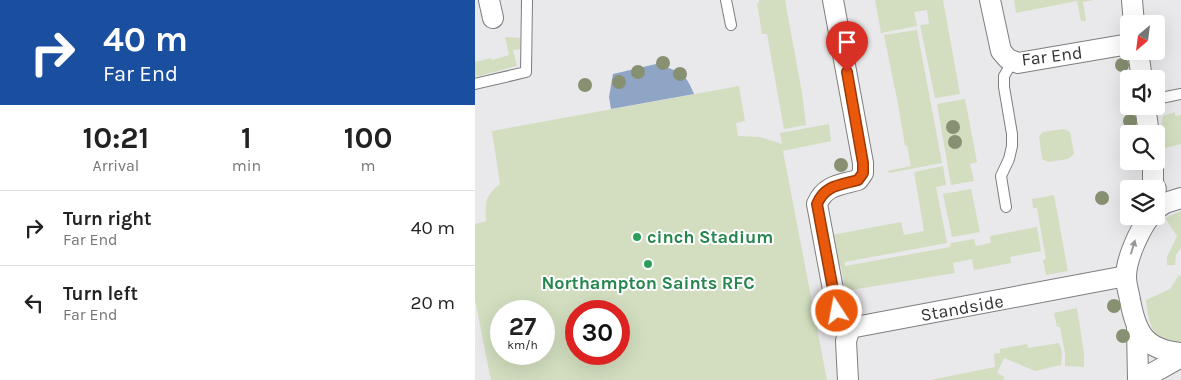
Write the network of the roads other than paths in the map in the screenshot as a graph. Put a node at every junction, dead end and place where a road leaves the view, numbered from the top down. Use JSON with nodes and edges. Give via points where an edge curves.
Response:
{"nodes":[{"id":1,"x":527,"y":0,"type":"edge"},
{"id":2,"x":726,"y":0,"type":"edge"},
{"id":3,"x":833,"y":0,"type":"edge"},
{"id":4,"x":990,"y":0,"type":"edge"},
{"id":5,"x":1132,"y":0,"type":"edge"},
{"id":6,"x":1133,"y":15,"type":"edge"},
{"id":7,"x":731,"y":25,"type":"dead end"},
{"id":8,"x":1120,"y":46,"type":"edge"},
{"id":9,"x":1013,"y":61,"type":"junction"},
{"id":10,"x":475,"y":84,"type":"edge"},
{"id":11,"x":1181,"y":94,"type":"edge"},
{"id":12,"x":1165,"y":97,"type":"edge"},
{"id":13,"x":1005,"y":207,"type":"dead end"},
{"id":14,"x":1144,"y":225,"type":"edge"},
{"id":15,"x":1126,"y":276,"type":"junction"},
{"id":16,"x":850,"y":328,"type":"junction"},
{"id":17,"x":1137,"y":328,"type":"junction"},
{"id":18,"x":1181,"y":355,"type":"edge"},
{"id":19,"x":848,"y":380,"type":"edge"},
{"id":20,"x":1138,"y":380,"type":"edge"},
{"id":21,"x":1145,"y":380,"type":"edge"}],
"edges":[{"from":1,"to":10,"type":"lane","via":[[526,72]]},
{"from":2,"to":7,"type":"lane"},
{"from":3,"to":16,"type":"street","via":[[863,173],[858,180],[821,194],[817,204],[837,311]]},
{"from":4,"to":9,"type":"street","name":"Far End","via":[[1001,51]]},
{"from":5,"to":6,"type":"street"},
{"from":8,"to":9,"type":"street","name":"Far End","via":[[1018,64]]},
{"from":9,"to":13,"type":"lane","via":[[1004,76],[1012,134],[1009,159],[1001,176]]},
{"from":11,"to":12,"type":"lane"},
{"from":15,"to":14,"type":"street","one_way":true,"via":[[1134,242]]},
{"from":15,"to":16,"type":"street","name":"Standside"},
{"from":15,"to":17,"type":"street"},
{"from":16,"to":19,"type":"street","via":[[846,341]]},
{"from":17,"to":18,"type":"street","via":[[1157,348]]},
{"from":17,"to":20,"type":"street"},
{"from":18,"to":21,"type":"street"}]}
